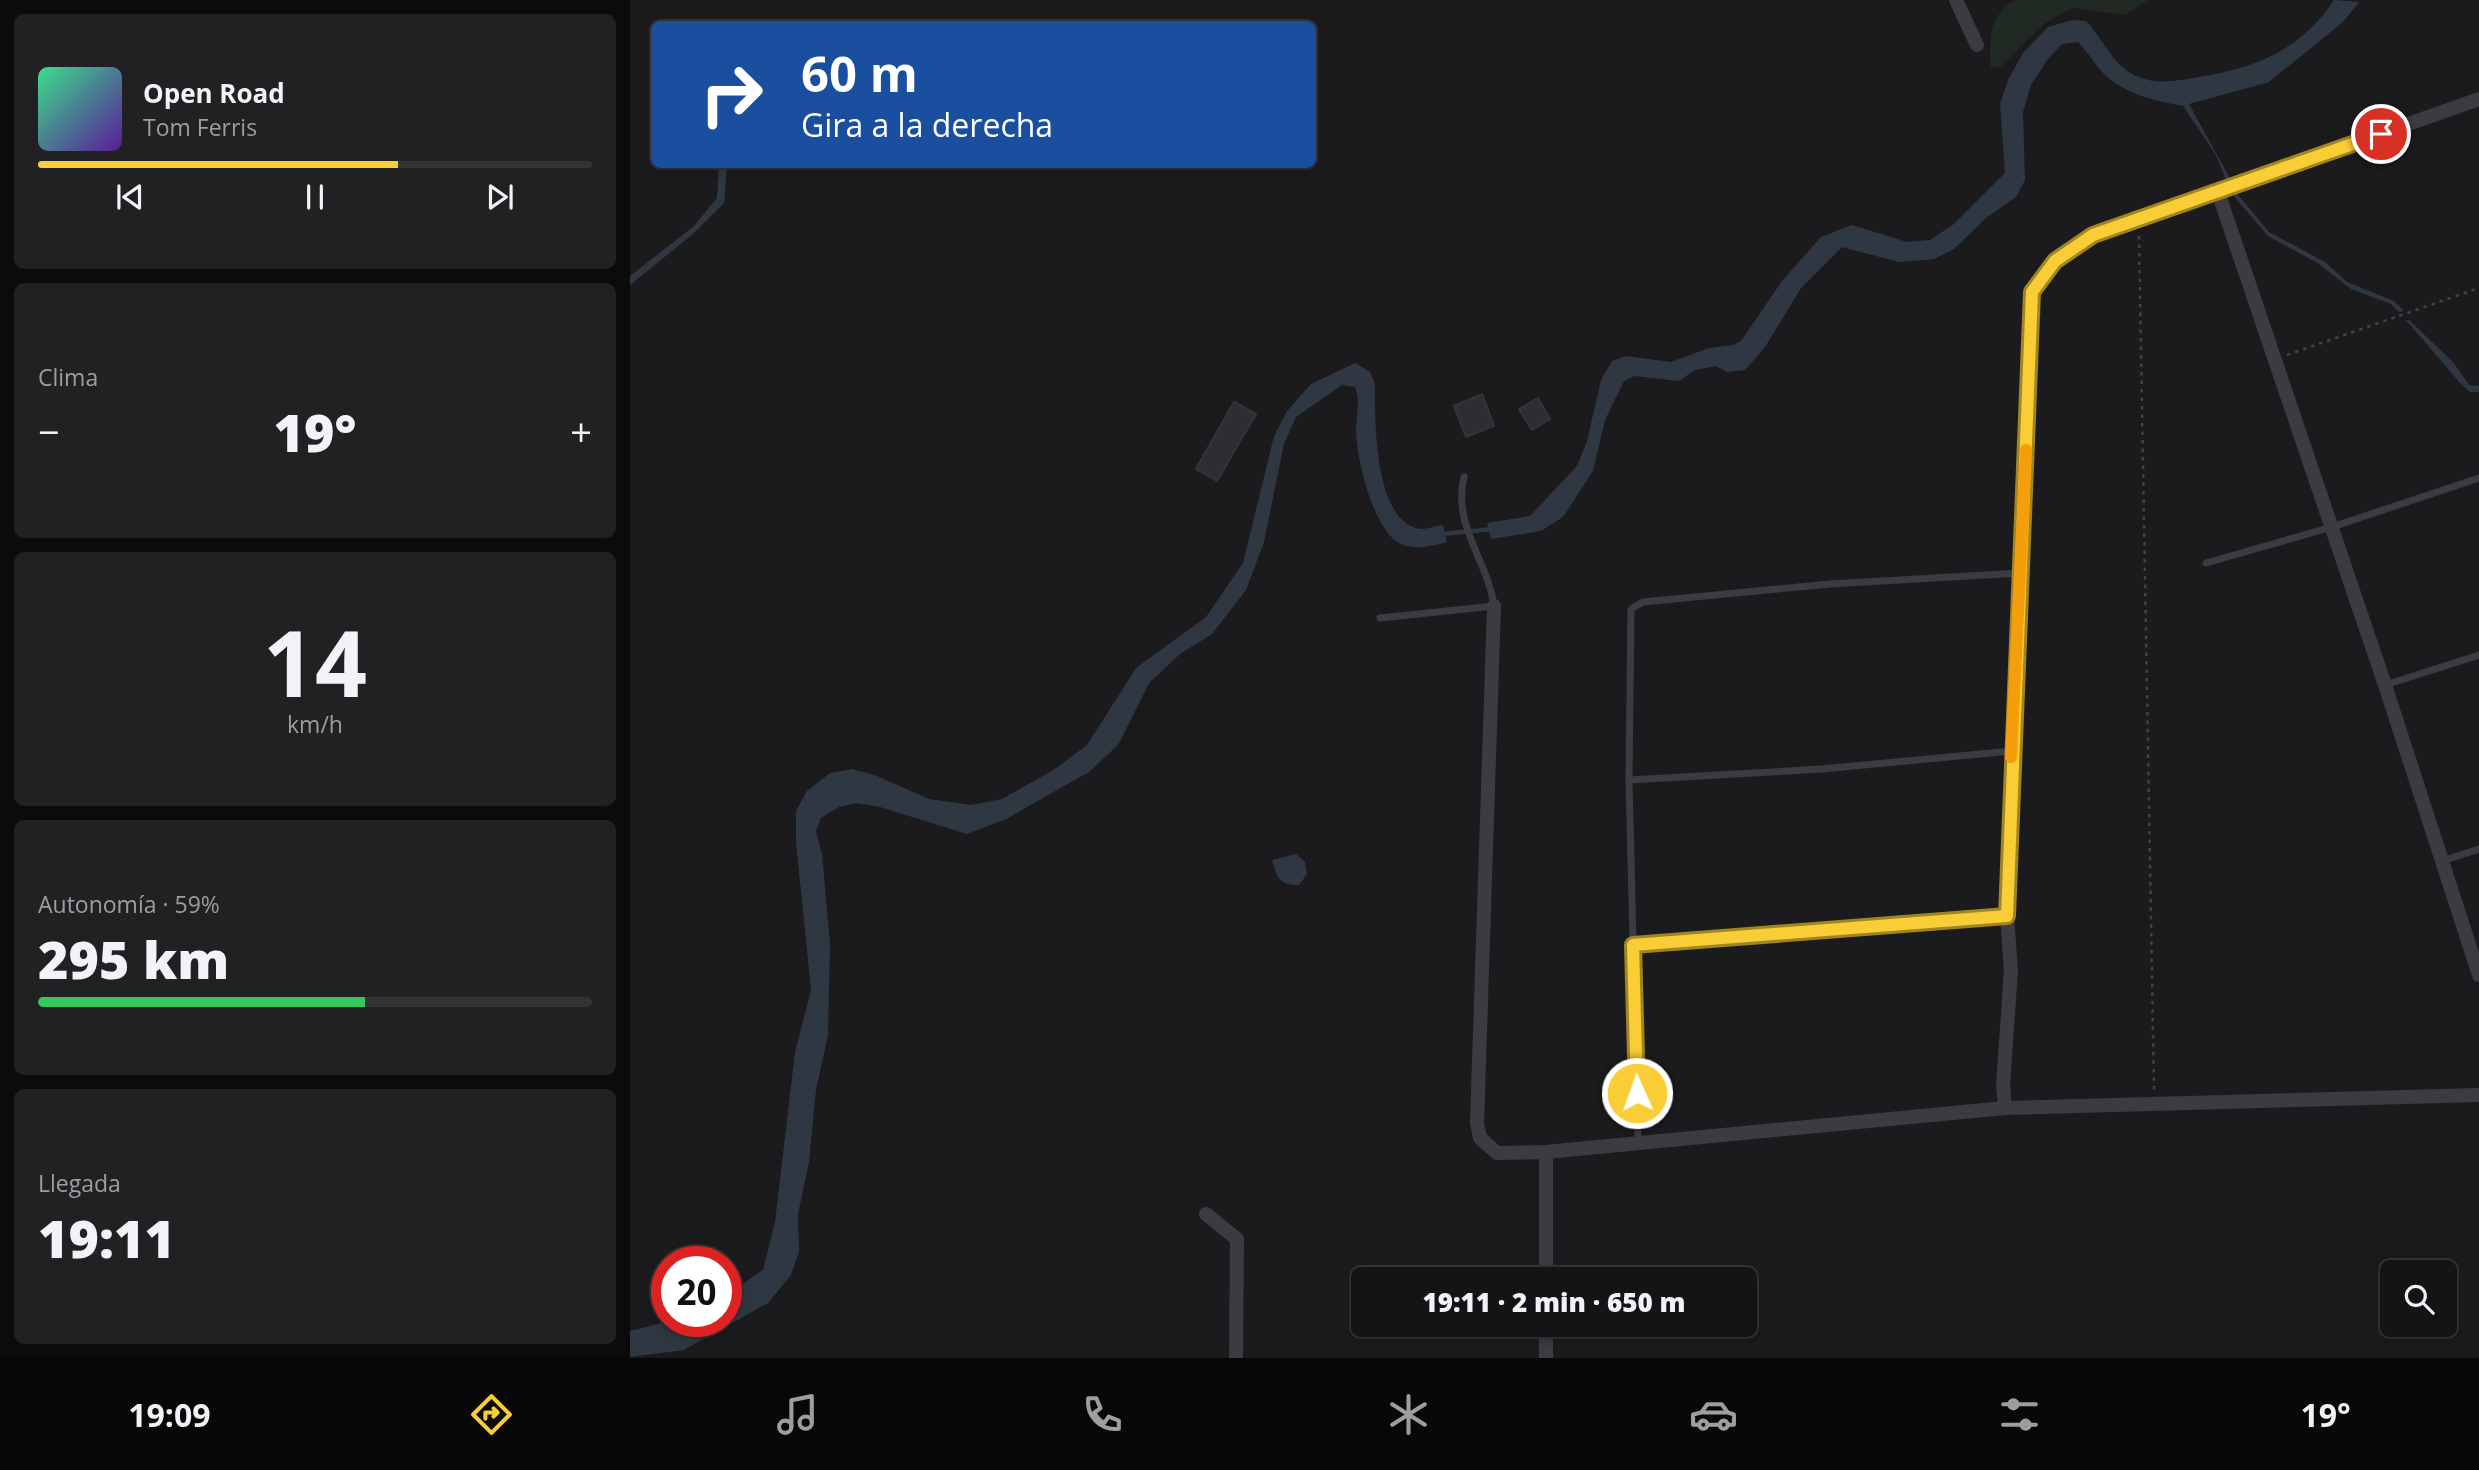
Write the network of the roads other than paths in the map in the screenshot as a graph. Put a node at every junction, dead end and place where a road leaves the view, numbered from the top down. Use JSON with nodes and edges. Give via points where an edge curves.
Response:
{"nodes":[{"id":1,"x":1956,"y":0,"type":"edge"},
{"id":2,"x":1977,"y":45,"type":"dead end"},
{"id":3,"x":2479,"y":99,"type":"edge"},
{"id":4,"x":2227,"y":189,"type":"junction"},
{"id":5,"x":1464,"y":477,"type":"dead end"},
{"id":6,"x":2479,"y":478,"type":"edge"},
{"id":7,"x":2332,"y":527,"type":"junction"},
{"id":8,"x":2206,"y":562,"type":"dead end"},
{"id":9,"x":2021,"y":572,"type":"junction"},
{"id":10,"x":1494,"y":606,"type":"junction"},
{"id":11,"x":1380,"y":618,"type":"dead end"},
{"id":12,"x":2479,"y":655,"type":"edge"},
{"id":13,"x":2385,"y":685,"type":"junction"},
{"id":14,"x":2012,"y":751,"type":"junction"},
{"id":15,"x":1629,"y":780,"type":"junction"},
{"id":16,"x":2479,"y":849,"type":"edge"},
{"id":17,"x":2442,"y":861,"type":"junction"},
{"id":18,"x":2007,"y":916,"type":"junction"},
{"id":19,"x":1633,"y":945,"type":"junction"},
{"id":20,"x":2479,"y":975,"type":"edge"},
{"id":21,"x":2479,"y":1095,"type":"edge"},
{"id":22,"x":2005,"y":1108,"type":"junction"},
{"id":23,"x":1639,"y":1142,"type":"junction"},
{"id":24,"x":1546,"y":1152,"type":"junction"},
{"id":25,"x":1206,"y":1214,"type":"dead end"},
{"id":26,"x":1546,"y":1267,"type":"edge"},
{"id":27,"x":1546,"y":1337,"type":"edge"},
{"id":28,"x":1236,"y":1358,"type":"edge"},
{"id":29,"x":1546,"y":1358,"type":"edge"}],
"edges":[{"from":1,"to":2,"type":"street"},
{"from":3,"to":4,"type":"street"},
{"from":4,"to":7,"type":"street","via":[[2274,359]]},
{"from":4,"to":9,"type":"street","via":[[2093,235],[2055,261],[2032,292]]},
{"from":5,"to":10,"type":"lane","via":[[1460,493],[1464,517]]},
{"from":6,"to":7,"type":"lane"},
{"from":7,"to":8,"type":"lane"},
{"from":7,"to":13,"type":"street"},
{"from":9,"to":14,"type":"street"},
{"from":9,"to":15,"type":"lane","via":[[1638,603],[1629,614]]},
{"from":10,"to":11,"type":"lane"},
{"from":10,"to":24,"type":"street","via":[[1477,1123],[1480,1138],[1497,1153]]},
{"from":12,"to":13,"type":"lane"},
{"from":13,"to":17,"type":"street"},
{"from":14,"to":15,"type":"lane","via":[[1822,769]]},
{"from":14,"to":18,"type":"street"},
{"from":15,"to":19,"type":"lane"},
{"from":16,"to":17,"type":"lane"},
{"from":17,"to":20,"type":"street"},
{"from":18,"to":19,"type":"lane"},
{"from":18,"to":22,"type":"street","via":[[2011,970]]},
{"from":19,"to":23,"type":"lane"},
{"from":21,"to":22,"type":"street"},
{"from":22,"to":23,"type":"street"},
{"from":23,"to":24,"type":"street"},
{"from":24,"to":26,"type":"street"},
{"from":25,"to":28,"type":"street","via":[[1237,1239]]},
{"from":27,"to":29,"type":"street"}]}
